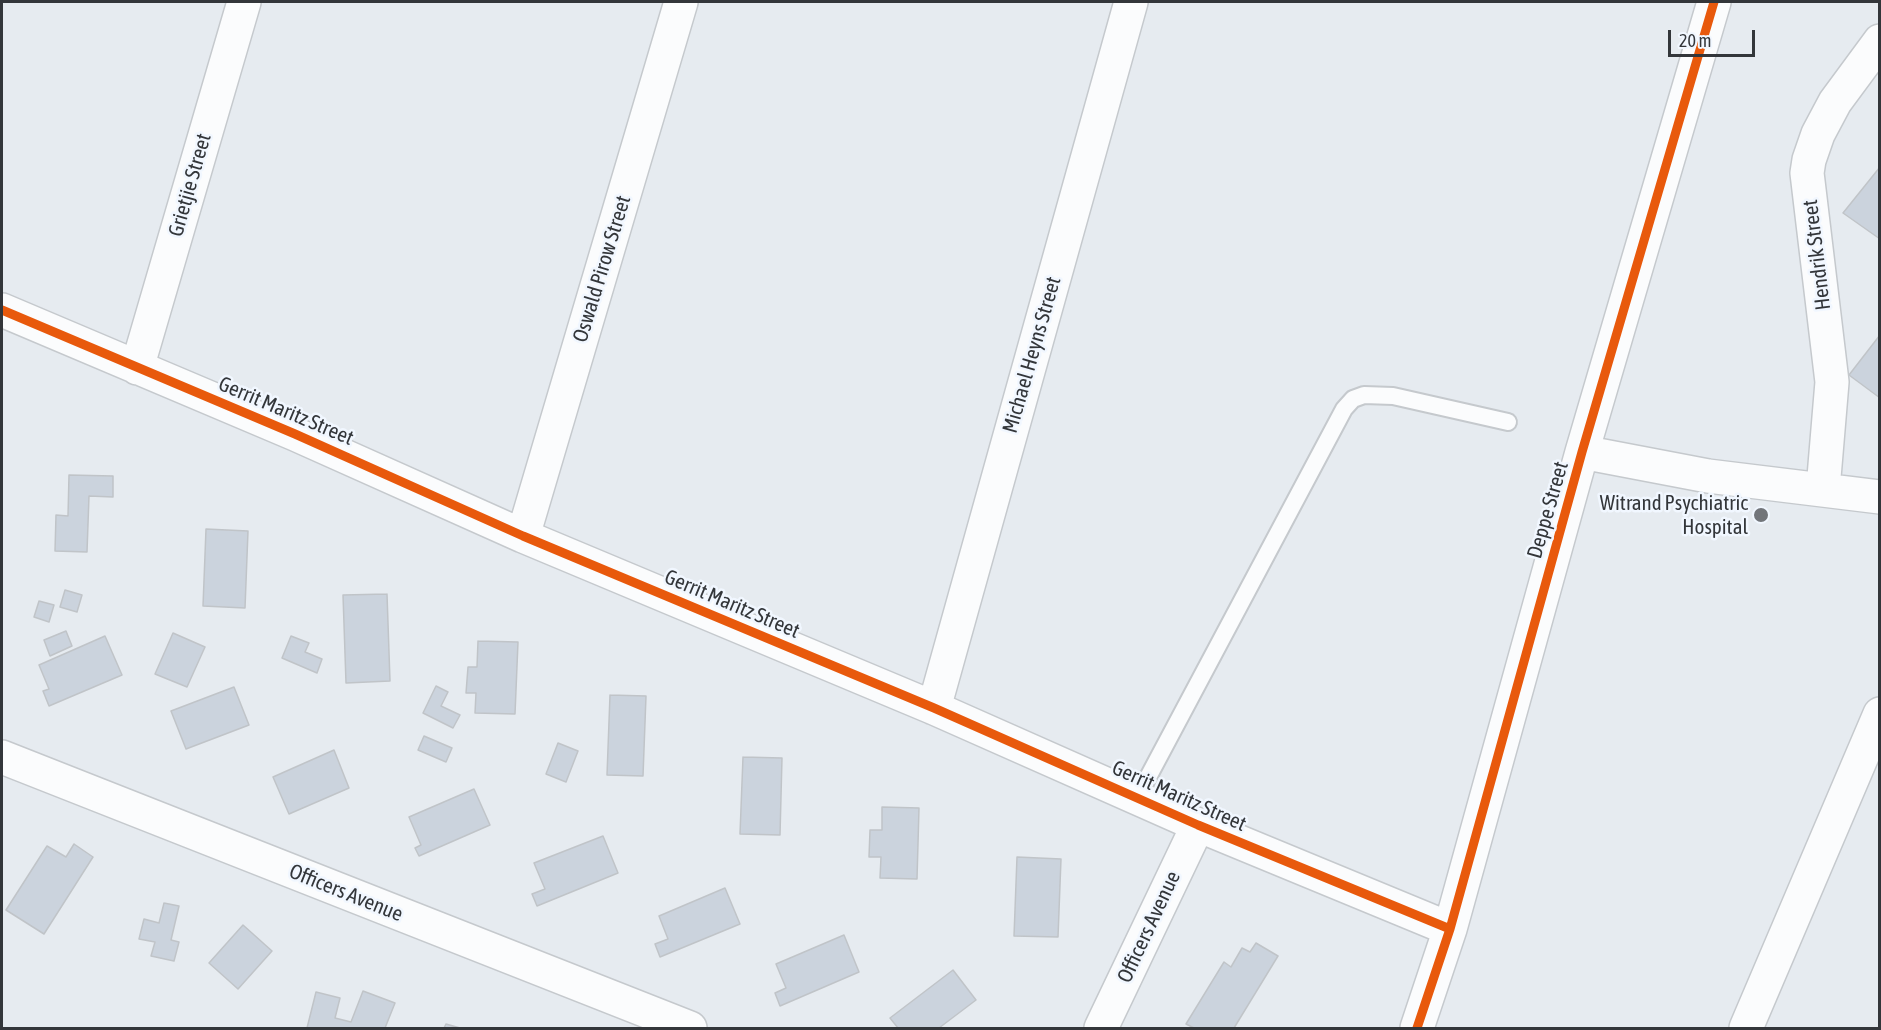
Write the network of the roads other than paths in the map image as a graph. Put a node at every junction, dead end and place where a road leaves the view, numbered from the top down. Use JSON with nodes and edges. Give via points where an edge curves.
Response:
{"nodes":[{"id":1,"x":244,"y":2,"type":"edge"},
{"id":2,"x":681,"y":2,"type":"edge"},
{"id":3,"x":1131,"y":2,"type":"edge"},
{"id":4,"x":1714,"y":2,"type":"edge"},
{"id":5,"x":1880,"y":41,"type":"edge"},
{"id":6,"x":2,"y":310,"type":"edge"},
{"id":7,"x":137,"y":368,"type":"junction"},
{"id":8,"x":1508,"y":422,"type":"dead end"},
{"id":9,"x":1582,"y":452,"type":"junction"},
{"id":10,"x":1823,"y":489,"type":"junction"},
{"id":11,"x":1880,"y":497,"type":"edge"},
{"id":12,"x":523,"y":536,"type":"junction"},
{"id":13,"x":934,"y":708,"type":"junction"},
{"id":14,"x":1880,"y":714,"type":"edge"},
{"id":15,"x":2,"y":757,"type":"edge"},
{"id":16,"x":1137,"y":798,"type":"junction"},
{"id":17,"x":1198,"y":825,"type":"junction"},
{"id":18,"x":1450,"y":928,"type":"junction"},
{"id":19,"x":690,"y":1029,"type":"edge"},
{"id":20,"x":1101,"y":1029,"type":"edge"},
{"id":21,"x":1417,"y":1029,"type":"edge"},
{"id":22,"x":1746,"y":1029,"type":"edge"}],
"edges":[{"from":1,"to":7,"type":"street","name":"Grietjie Street"},
{"from":2,"to":12,"type":"street","name":"Oswald Pirow Street"},
{"from":3,"to":13,"type":"street","name":"Michael Heyns Street"},
{"from":4,"to":9,"type":"street","name":"Deppe Street"},
{"from":5,"to":10,"type":"street","name":"Hendrik Street","via":[[1835,102],[1818,134],[1807,172],[1832,382]]},
{"from":6,"to":7,"type":"street","name":"Gerrit Maritz Street"},
{"from":7,"to":12,"type":"street","name":"Gerrit Maritz Street"},
{"from":8,"to":16,"type":"lane","via":[[1393,396],[1364,395],[1353,399],[1344,409]]},
{"from":9,"to":10,"type":"street","via":[[1708,476]]},
{"from":9,"to":18,"type":"street","name":"Deppe Street"},
{"from":10,"to":11,"type":"street"},
{"from":12,"to":13,"type":"street","name":"Gerrit Maritz Street"},
{"from":13,"to":16,"type":"street","name":"Gerrit Maritz Street"},
{"from":14,"to":22,"type":"street"},
{"from":15,"to":19,"type":"street","name":"Officers Avenue"},
{"from":16,"to":17,"type":"street","name":"Gerrit Maritz Street"},
{"from":17,"to":18,"type":"street","name":"Gerrit Maritz Street"},
{"from":17,"to":20,"type":"street","name":"Officers Avenue"},
{"from":18,"to":21,"type":"street","name":"Deppe Street"}]}
